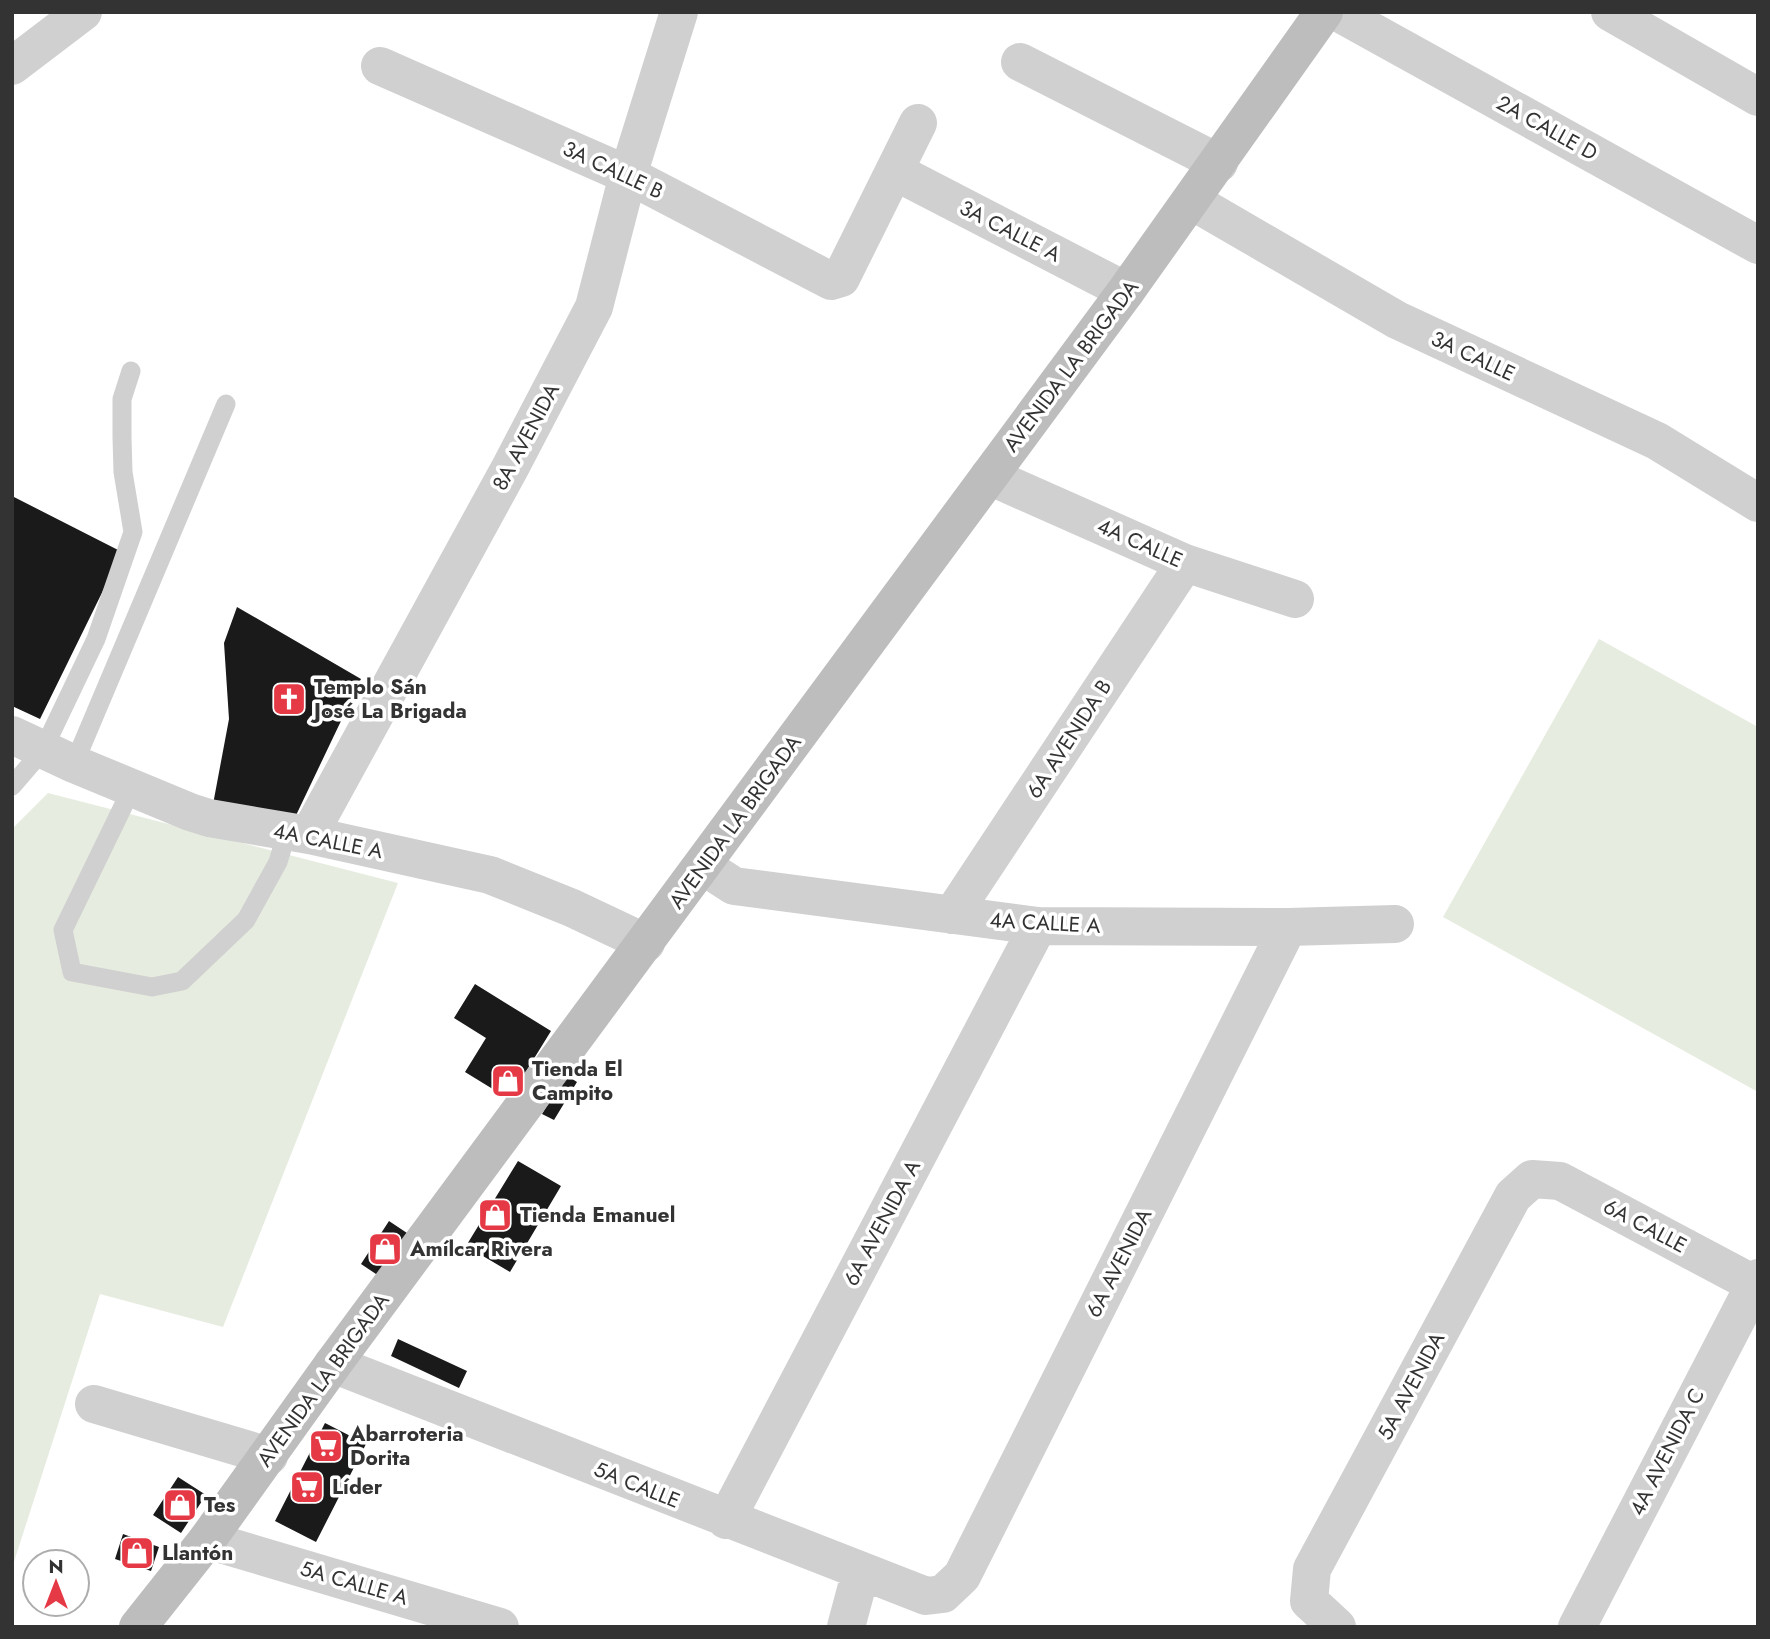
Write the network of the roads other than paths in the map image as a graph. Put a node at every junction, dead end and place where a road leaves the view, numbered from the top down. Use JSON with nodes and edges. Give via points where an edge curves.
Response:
{"nodes":[{"id":1,"x":679,"y":12,"type":"edge"},
{"id":2,"x":1324,"y":12,"type":"edge"},
{"id":3,"x":1337,"y":12,"type":"edge"},
{"id":4,"x":1610,"y":12,"type":"edge"},
{"id":5,"x":80,"y":13,"type":"edge"},
{"id":6,"x":1020,"y":62,"type":"dead end"},
{"id":7,"x":12,"y":66,"type":"edge"},
{"id":8,"x":380,"y":66,"type":"dead end"},
{"id":9,"x":1758,"y":97,"type":"edge"},
{"id":10,"x":918,"y":123,"type":"dead end"},
{"id":11,"x":1219,"y":163,"type":"junction"},
{"id":12,"x":894,"y":171,"type":"junction"},
{"id":13,"x":628,"y":175,"type":"junction"},
{"id":14,"x":1192,"y":201,"type":"junction"},
{"id":15,"x":1758,"y":245,"type":"edge"},
{"id":16,"x":1126,"y":291,"type":"junction"},
{"id":17,"x":131,"y":371,"type":"dead end"},
{"id":18,"x":226,"y":404,"type":"dead end"},
{"id":19,"x":989,"y":476,"type":"junction"},
{"id":20,"x":1758,"y":503,"type":"edge"},
{"id":21,"x":1185,"y":563,"type":"junction"},
{"id":22,"x":1295,"y":599,"type":"dead end"},
{"id":23,"x":43,"y":750,"type":"edge"},
{"id":24,"x":12,"y":786,"type":"edge"},
{"id":25,"x":132,"y":788,"type":"junction"},
{"id":26,"x":298,"y":834,"type":"junction"},
{"id":27,"x":703,"y":866,"type":"junction"},
{"id":28,"x":952,"y":915,"type":"junction"},
{"id":29,"x":1395,"y":923,"type":"dead end"},
{"id":30,"x":1038,"y":926,"type":"junction"},
{"id":31,"x":1288,"y":928,"type":"junction"},
{"id":32,"x":646,"y":943,"type":"junction"},
{"id":33,"x":1532,"y":1179,"type":"joint"},
{"id":34,"x":1756,"y":1281,"type":"edge"},
{"id":35,"x":333,"y":1364,"type":"junction"},
{"id":36,"x":94,"y":1404,"type":"dead end"},
{"id":37,"x":269,"y":1456,"type":"junction"},
{"id":38,"x":726,"y":1520,"type":"junction"},
{"id":39,"x":207,"y":1540,"type":"junction"},
{"id":40,"x":861,"y":1571,"type":"junction"},
{"id":41,"x":943,"y":1594,"type":"joint"},
{"id":42,"x":138,"y":1627,"type":"edge"},
{"id":43,"x":500,"y":1627,"type":"edge"},
{"id":44,"x":846,"y":1627,"type":"edge"},
{"id":45,"x":1337,"y":1627,"type":"edge"},
{"id":46,"x":1577,"y":1627,"type":"edge"}],
"edges":[{"from":1,"to":13,"type":"street","name":"8A AVENIDA"},
{"from":2,"to":11,"type":"main road","name":"AVENIDA LA BRIGADA"},
{"from":3,"to":15,"type":"street","name":"2A CALLE D"},
{"from":4,"to":9,"type":"street"},
{"from":5,"to":7,"type":"street"},
{"from":6,"to":11,"type":"street"},
{"from":8,"to":13,"type":"street","name":"3A CALLE B"},
{"from":10,"to":12,"type":"street"},
{"from":11,"to":14,"type":"main road","name":"AVENIDA LA BRIGADA"},
{"from":12,"to":13,"type":"street","name":"3A CALLE B","via":[[841,278],[831,281]]},
{"from":12,"to":16,"type":"street","name":"3A CALLE A"},
{"from":13,"to":26,"type":"street","name":"8A AVENIDA","via":[[594,307],[511,466]]},
{"from":14,"to":16,"type":"main road","name":"AVENIDA LA BRIGADA"},
{"from":14,"to":20,"type":"street","name":"3A CALLE","via":[[1397,320],[1657,441]]},
{"from":16,"to":19,"type":"main road","name":"AVENIDA LA BRIGADA"},
{"from":17,"to":23,"type":"lane","via":[[122,399],[122,437],[133,533],[96,639]]},
{"from":18,"to":23,"type":"lane"},
{"from":19,"to":21,"type":"street","name":"4A CALLE"},
{"from":19,"to":27,"type":"main road","name":"AVENIDA LA BRIGADA"},
{"from":21,"to":22,"type":"street","name":"4A CALLE"},
{"from":21,"to":28,"type":"street","name":"6A AVENIDA B"},
{"from":23,"to":24,"type":"lane"},
{"from":23,"to":25,"type":"street","name":"4A CALLE A"},
{"from":25,"to":26,"type":"street","name":"4A CALLE A","via":[[209,818]]},
{"from":25,"to":26,"type":"lane","via":[[63,930],[72,972],[152,987],[182,981],[246,920]]},
{"from":26,"to":32,"type":"street","name":"4A CALLE A","via":[[490,876]]},
{"from":27,"to":28,"type":"street","name":"4A CALLE A","via":[[734,886]]},
{"from":27,"to":32,"type":"main road","name":"AVENIDA LA BRIGADA"},
{"from":28,"to":30,"type":"street","name":"4A CALLE A"},
{"from":29,"to":31,"type":"street","name":"4A CALLE A"},
{"from":30,"to":31,"type":"street","name":"4A CALLE A"},
{"from":30,"to":38,"type":"street","name":"6A AVENIDA A"},
{"from":31,"to":41,"type":"street","name":"6A AVENIDA","via":[[962,1576]]},
{"from":32,"to":35,"type":"main road","name":"AVENIDA LA BRIGADA"},
{"from":33,"to":34,"type":"street","name":"6A CALLE","via":[[1560,1181]]},
{"from":33,"to":45,"type":"street","name":"5A AVENIDA","via":[[1514,1196],[1312,1569],[1309,1601]]},
{"from":34,"to":46,"type":"street","name":"4A AVENIDA C"},
{"from":35,"to":37,"type":"main road","name":"AVENIDA LA BRIGADA"},
{"from":35,"to":38,"type":"street","name":"5A CALLE"},
{"from":36,"to":37,"type":"street"},
{"from":37,"to":39,"type":"main road","name":"AVENIDA LA BRIGADA"},
{"from":38,"to":40,"type":"street","name":"5A CALLE"},
{"from":39,"to":42,"type":"main road","name":"AVENIDA LA BRIGADA"},
{"from":39,"to":43,"type":"street","name":"5A CALLE A"},
{"from":40,"to":41,"type":"street","name":"5A CALLE","via":[[926,1596]]},
{"from":40,"to":44,"type":"street"}]}
